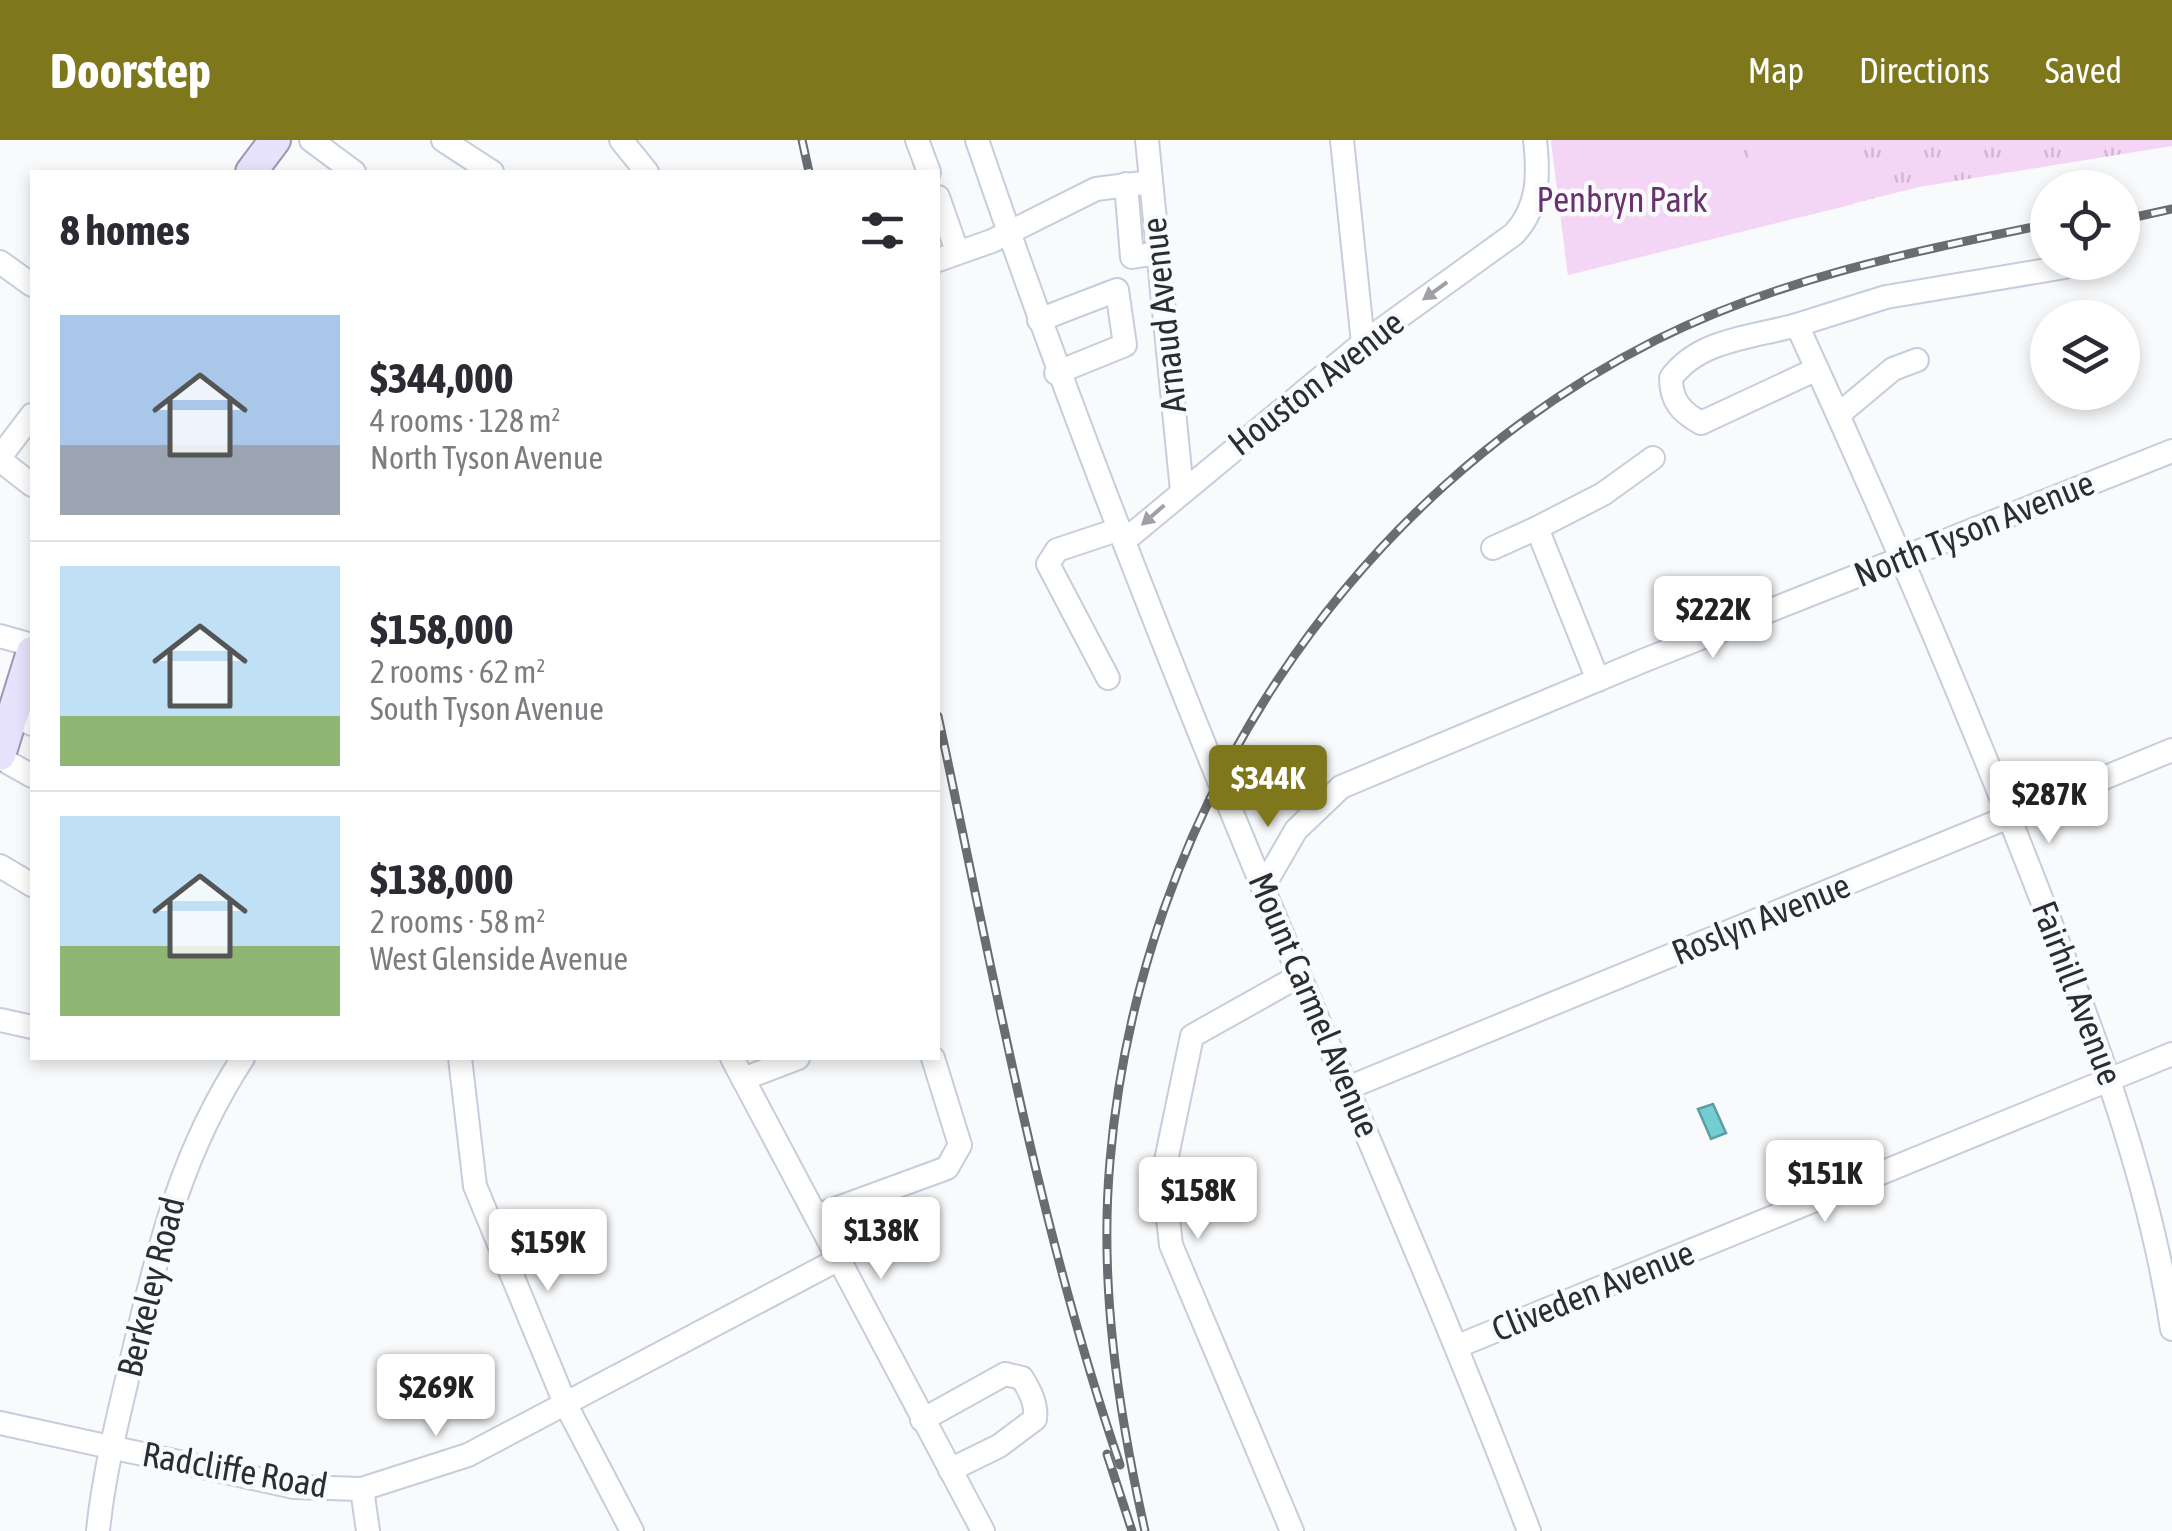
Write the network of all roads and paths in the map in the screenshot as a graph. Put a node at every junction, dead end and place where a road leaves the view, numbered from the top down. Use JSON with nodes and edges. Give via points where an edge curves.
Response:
{"nodes":[{"id":1,"x":275,"y":140,"type":"edge"},
{"id":2,"x":310,"y":140,"type":"edge"},
{"id":3,"x":444,"y":140,"type":"edge"},
{"id":4,"x":621,"y":140,"type":"edge"},
{"id":5,"x":917,"y":140,"type":"edge"},
{"id":6,"x":977,"y":140,"type":"edge"},
{"id":7,"x":1147,"y":140,"type":"edge"},
{"id":8,"x":1342,"y":140,"type":"edge"},
{"id":9,"x":1535,"y":140,"type":"edge"},
{"id":10,"x":252,"y":170,"type":"edge"},
{"id":11,"x":351,"y":170,"type":"edge"},
{"id":12,"x":489,"y":170,"type":"edge"},
{"id":13,"x":644,"y":170,"type":"edge"},
{"id":14,"x":928,"y":170,"type":"edge"},
{"id":15,"x":1151,"y":182,"type":"junction"},
{"id":16,"x":1126,"y":184,"type":"junction"},
{"id":17,"x":940,"y":210,"type":"edge"},
{"id":18,"x":1008,"y":231,"type":"junction"},
{"id":19,"x":1158,"y":253,"type":"junction"},
{"id":20,"x":947,"y":255,"type":"edge"},
{"id":21,"x":0,"y":262,"type":"edge"},
{"id":22,"x":2030,"y":273,"type":"edge"},
{"id":23,"x":30,"y":284,"type":"edge"},
{"id":24,"x":1040,"y":320,"type":"junction"},
{"id":25,"x":1797,"y":324,"type":"junction"},
{"id":26,"x":1363,"y":343,"type":"junction"},
{"id":27,"x":1917,"y":360,"type":"dead end"},
{"id":28,"x":1817,"y":369,"type":"junction"},
{"id":29,"x":1056,"y":373,"type":"junction"},
{"id":30,"x":1838,"y":415,"type":"junction"},
{"id":31,"x":30,"y":418,"type":"edge"},
{"id":32,"x":2172,"y":451,"type":"edge"},
{"id":33,"x":1653,"y":458,"type":"dead end"},
{"id":34,"x":0,"y":459,"type":"edge"},
{"id":35,"x":30,"y":483,"type":"edge"},
{"id":36,"x":1182,"y":491,"type":"junction"},
{"id":37,"x":1537,"y":528,"type":"junction"},
{"id":38,"x":1122,"y":535,"type":"junction"},
{"id":39,"x":1493,"y":548,"type":"dead end"},
{"id":40,"x":1900,"y":558,"type":"junction"},
{"id":41,"x":0,"y":636,"type":"edge"},
{"id":42,"x":30,"y":659,"type":"edge"},
{"id":43,"x":30,"y":663,"type":"edge"},
{"id":44,"x":1108,"y":678,"type":"dead end"},
{"id":45,"x":1598,"y":680,"type":"junction"},
{"id":46,"x":9,"y":734,"type":"edge"},
{"id":47,"x":2172,"y":750,"type":"edge"},
{"id":48,"x":30,"y":772,"type":"edge"},
{"id":49,"x":2010,"y":817,"type":"junction"},
{"id":50,"x":0,"y":866,"type":"edge"},
{"id":51,"x":30,"y":884,"type":"edge"},
{"id":52,"x":1263,"y":887,"type":"junction"},
{"id":53,"x":1300,"y":976,"type":"junction"},
{"id":54,"x":0,"y":1020,"type":"edge"},
{"id":55,"x":30,"y":1027,"type":"edge"},
{"id":56,"x":2172,"y":1054,"type":"edge"},
{"id":57,"x":242,"y":1060,"type":"edge"},
{"id":58,"x":460,"y":1060,"type":"edge"},
{"id":59,"x":733,"y":1060,"type":"edge"},
{"id":60,"x":793,"y":1060,"type":"edge"},
{"id":61,"x":933,"y":1060,"type":"edge"},
{"id":62,"x":2112,"y":1079,"type":"junction"},
{"id":63,"x":743,"y":1080,"type":"junction"},
{"id":64,"x":1350,"y":1087,"type":"junction"},
{"id":65,"x":816,"y":1216,"type":"junction"},
{"id":66,"x":839,"y":1259,"type":"junction"},
{"id":67,"x":2172,"y":1329,"type":"edge"},
{"id":68,"x":1458,"y":1346,"type":"junction"},
{"id":69,"x":565,"y":1403,"type":"junction"},
{"id":70,"x":922,"y":1420,"type":"junction"},
{"id":71,"x":0,"y":1423,"type":"edge"},
{"id":72,"x":111,"y":1447,"type":"junction"},
{"id":73,"x":950,"y":1470,"type":"junction"},
{"id":74,"x":362,"y":1488,"type":"junction"},
{"id":75,"x":98,"y":1531,"type":"edge"},
{"id":76,"x":368,"y":1531,"type":"edge"},
{"id":77,"x":632,"y":1531,"type":"edge"},
{"id":78,"x":983,"y":1531,"type":"edge"},
{"id":79,"x":1292,"y":1531,"type":"edge"},
{"id":80,"x":1529,"y":1531,"type":"edge"}],
"edges":[{"from":1,"to":10,"type":"main road"},
{"from":2,"to":11,"type":"street"},
{"from":3,"to":12,"type":"street"},
{"from":4,"to":13,"type":"street"},
{"from":5,"to":14,"type":"street"},
{"from":6,"to":18,"type":"street","name":"Mount Carmel Avenue"},
{"from":7,"to":15,"type":"street","name":"Arnaud Avenue"},
{"from":8,"to":26,"type":"street"},
{"from":9,"to":26,"type":"street","name":"Houston Avenue","one_way":true,"via":[[1537,187],[1526,221]]},
{"from":15,"to":16,"type":"street"},
{"from":15,"to":19,"type":"street","name":"Arnaud Avenue"},
{"from":16,"to":18,"type":"street","via":[[1096,189]]},
{"from":16,"to":19,"type":"street","via":[[1132,257]]},
{"from":17,"to":20,"type":"street"},
{"from":18,"to":20,"type":"street"},
{"from":18,"to":24,"type":"street","name":"Mount Carmel Avenue"},
{"from":19,"to":36,"type":"street","name":"Arnaud Avenue"},
{"from":21,"to":23,"type":"street"},
{"from":22,"to":25,"type":"street","via":[[1886,297]]},
{"from":24,"to":29,"type":"street","name":"Mount Carmel Avenue"},
{"from":24,"to":29,"type":"street","via":[[1117,290],[1125,345]]},
{"from":25,"to":28,"type":"street","name":"Fairhill Avenue"},
{"from":25,"to":28,"type":"street","via":[[1746,334],[1686,360],[1671,378],[1675,401],[1701,423]]},
{"from":26,"to":36,"type":"street","name":"Houston Avenue"},
{"from":27,"to":30,"type":"street","via":[[1894,369]]},
{"from":28,"to":30,"type":"street","name":"Fairhill Avenue"},
{"from":29,"to":38,"type":"street","name":"Mount Carmel Avenue"},
{"from":30,"to":40,"type":"street","name":"Fairhill Avenue"},
{"from":31,"to":34,"type":"street"},
{"from":32,"to":40,"type":"street","name":"North Tyson Avenue"},
{"from":33,"to":37,"type":"street","via":[[1604,494]]},
{"from":34,"to":35,"type":"street"},
{"from":36,"to":38,"type":"street","name":"Houston Avenue","one_way":true},
{"from":37,"to":39,"type":"street"},
{"from":37,"to":45,"type":"street"},
{"from":38,"to":44,"type":"street","via":[[1057,550],[1048,564]]},
{"from":38,"to":52,"type":"street","name":"Mount Carmel Avenue"},
{"from":40,"to":45,"type":"street","name":"North Tyson Avenue"},
{"from":40,"to":49,"type":"street","name":"Fairhill Avenue"},
{"from":41,"to":42,"type":"street"},
{"from":43,"to":46,"type":"main road"},
{"from":45,"to":52,"type":"street","name":"North Tyson Avenue","via":[[1341,787],[1296,830]]},
{"from":46,"to":48,"type":"street"},
{"from":47,"to":49,"type":"street","name":"Roslyn Avenue"},
{"from":49,"to":62,"type":"street","name":"Fairhill Avenue"},
{"from":49,"to":64,"type":"street","name":"Roslyn Avenue"},
{"from":50,"to":51,"type":"street"},
{"from":52,"to":53,"type":"street","name":"Mount Carmel Avenue"},
{"from":53,"to":64,"type":"street","name":"Mount Carmel Avenue"},
{"from":53,"to":79,"type":"street","via":[[1192,1036],[1163,1175],[1171,1246]]},
{"from":54,"to":55,"type":"street"},
{"from":56,"to":62,"type":"street","name":"Cliveden Avenue"},
{"from":57,"to":72,"type":"street","name":"Berkeley Road","via":[[210,1107],[170,1206]]},
{"from":58,"to":69,"type":"street","via":[[476,1186]]},
{"from":59,"to":63,"type":"street"},
{"from":60,"to":63,"type":"street"},
{"from":61,"to":65,"type":"street","via":[[960,1146],[948,1168]]},
{"from":62,"to":67,"type":"street","name":"Fairhill Avenue"},
{"from":62,"to":68,"type":"street","name":"Cliveden Avenue"},
{"from":63,"to":65,"type":"street"},
{"from":64,"to":68,"type":"street","name":"Mount Carmel Avenue"},
{"from":65,"to":66,"type":"street"},
{"from":66,"to":69,"type":"street","name":"Radcliffe Road"},
{"from":66,"to":70,"type":"street"},
{"from":68,"to":80,"type":"street","name":"Mount Carmel Avenue"},
{"from":69,"to":74,"type":"street","name":"Radcliffe Road","via":[[468,1455]]},
{"from":69,"to":77,"type":"street"},
{"from":70,"to":73,"type":"street"},
{"from":70,"to":73,"type":"street","via":[[1006,1374],[1028,1387],[1035,1419]]},
{"from":71,"to":72,"type":"street","name":"Radcliffe Road"},
{"from":72,"to":74,"type":"street","name":"Radcliffe Road","via":[[294,1487]]},
{"from":72,"to":75,"type":"street","name":"Berkeley Road"},
{"from":73,"to":78,"type":"street"},
{"from":74,"to":76,"type":"street"}]}
